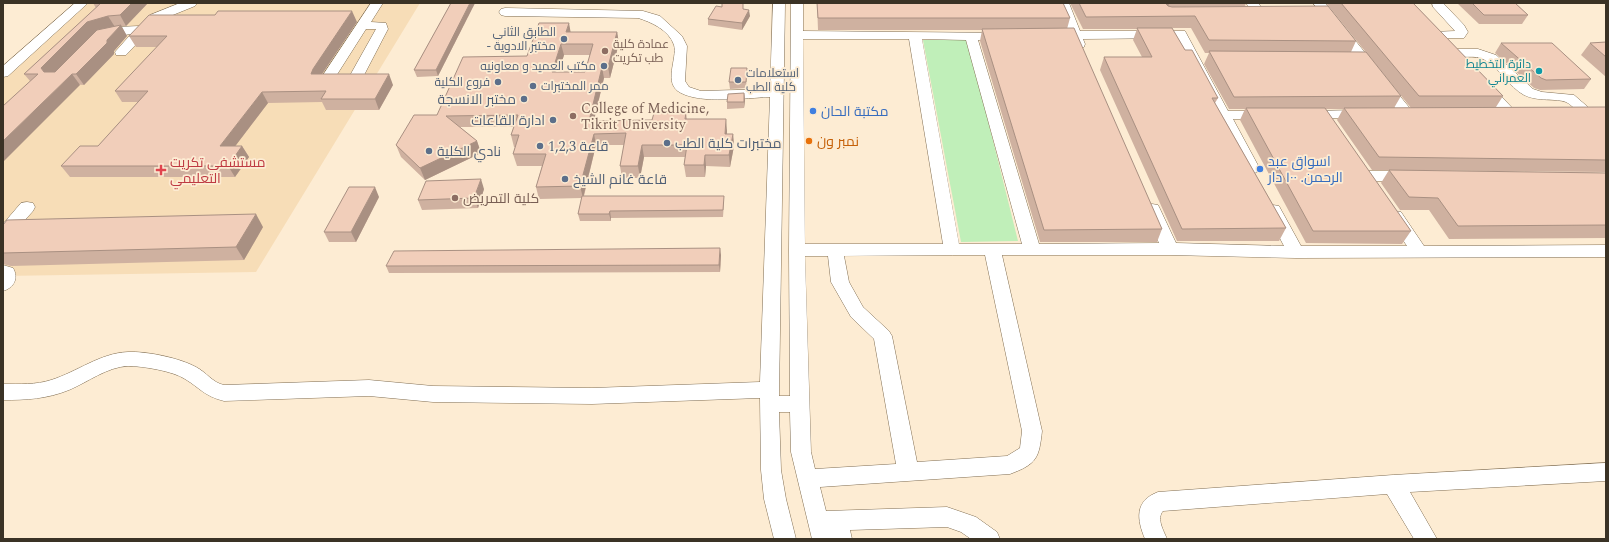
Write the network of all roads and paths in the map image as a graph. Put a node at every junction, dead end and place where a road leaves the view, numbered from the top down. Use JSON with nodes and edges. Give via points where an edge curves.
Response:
{"nodes":[{"id":1,"x":66,"y":3,"type":"edge"},
{"id":2,"x":82,"y":3,"type":"edge"},
{"id":3,"x":170,"y":3,"type":"edge"},
{"id":4,"x":191,"y":3,"type":"edge"},
{"id":5,"x":377,"y":3,"type":"edge"},
{"id":6,"x":779,"y":3,"type":"edge"},
{"id":7,"x":797,"y":3,"type":"edge"},
{"id":8,"x":1063,"y":3,"type":"edge"},
{"id":9,"x":1437,"y":4,"type":"dead end"},
{"id":10,"x":1248,"y":8,"type":"edge"},
{"id":11,"x":1319,"y":9,"type":"edge"},
{"id":12,"x":505,"y":12,"type":"dead end"},
{"id":13,"x":1275,"y":13,"type":"edge"},
{"id":14,"x":162,"y":14,"type":"junction"},
{"id":15,"x":1427,"y":24,"type":"edge"},
{"id":16,"x":362,"y":25,"type":"junction"},
{"id":17,"x":142,"y":30,"type":"junction"},
{"id":18,"x":798,"y":35,"type":"junction"},
{"id":19,"x":915,"y":35,"type":"junction"},
{"id":20,"x":1042,"y":35,"type":"edge"},
{"id":21,"x":1076,"y":35,"type":"junction"},
{"id":22,"x":1437,"y":35,"type":"junction"},
{"id":23,"x":971,"y":36,"type":"junction"},
{"id":24,"x":1019,"y":36,"type":"edge"},
{"id":25,"x":94,"y":42,"type":"edge"},
{"id":26,"x":121,"y":52,"type":"dead end"},
{"id":27,"x":1454,"y":53,"type":"junction"},
{"id":28,"x":1085,"y":56,"type":"edge"},
{"id":29,"x":3,"y":58,"type":"edge"},
{"id":30,"x":1194,"y":58,"type":"junction"},
{"id":31,"x":1209,"y":58,"type":"edge"},
{"id":32,"x":1348,"y":59,"type":"edge"},
{"id":33,"x":1364,"y":59,"type":"junction"},
{"id":34,"x":1464,"y":64,"type":"edge"},
{"id":35,"x":3,"y":73,"type":"edge"},
{"id":36,"x":1474,"y":75,"type":"edge"},
{"id":37,"x":355,"y":78,"type":"edge"},
{"id":38,"x":326,"y":81,"type":"edge"},
{"id":39,"x":777,"y":93,"type":"junction"},
{"id":40,"x":1292,"y":114,"type":"edge"},
{"id":41,"x":1323,"y":114,"type":"junction"},
{"id":42,"x":1376,"y":114,"type":"edge"},
{"id":43,"x":1391,"y":114,"type":"edge"},
{"id":44,"x":1407,"y":114,"type":"junction"},
{"id":45,"x":1422,"y":114,"type":"edge"},
{"id":46,"x":1494,"y":114,"type":"edge"},
{"id":47,"x":1510,"y":114,"type":"junction"},
{"id":48,"x":1526,"y":114,"type":"edge"},
{"id":49,"x":1565,"y":114,"type":"edge"},
{"id":50,"x":1589,"y":114,"type":"junction"},
{"id":51,"x":1605,"y":114,"type":"edge"},
{"id":52,"x":1223,"y":115,"type":"junction"},
{"id":53,"x":1277,"y":115,"type":"edge"},
{"id":54,"x":1333,"y":128,"type":"edge"},
{"id":55,"x":776,"y":130,"type":"junction"},
{"id":56,"x":798,"y":130,"type":"junction"},
{"id":57,"x":1368,"y":176,"type":"edge"},
{"id":58,"x":1423,"y":177,"type":"edge"},
{"id":59,"x":1259,"y":184,"type":"edge"},
{"id":60,"x":1267,"y":197,"type":"edge"},
{"id":61,"x":1148,"y":199,"type":"edge"},
{"id":62,"x":1385,"y":201,"type":"edge"},
{"id":63,"x":26,"y":206,"type":"dead end"},
{"id":64,"x":3,"y":234,"type":"edge"},
{"id":65,"x":1170,"y":249,"type":"junction"},
{"id":66,"x":797,"y":250,"type":"junction"},
{"id":67,"x":835,"y":250,"type":"junction"},
{"id":68,"x":952,"y":250,"type":"junction"},
{"id":69,"x":992,"y":250,"type":"junction"},
{"id":70,"x":1032,"y":250,"type":"junction"},
{"id":71,"x":1606,"y":251,"type":"edge"},
{"id":72,"x":1296,"y":252,"type":"junction"},
{"id":73,"x":1420,"y":252,"type":"junction"},
{"id":74,"x":3,"y":271,"type":"edge"},
{"id":75,"x":3,"y":284,"type":"edge"},
{"id":76,"x":3,"y":392,"type":"edge"},
{"id":77,"x":769,"y":397,"type":"junction"},
{"id":78,"x":801,"y":404,"type":"junction"},
{"id":79,"x":908,"y":472,"type":"junction"},
{"id":80,"x":1606,"y":472,"type":"edge"},
{"id":81,"x":807,"y":479,"type":"junction"},
{"id":82,"x":1393,"y":484,"type":"junction"},
{"id":83,"x":829,"y":530,"type":"edge"},
{"id":84,"x":785,"y":539,"type":"edge"},
{"id":85,"x":989,"y":539,"type":"edge"},
{"id":86,"x":1156,"y":539,"type":"edge"},
{"id":87,"x":1426,"y":539,"type":"edge"}],
"edges":[{"from":1,"to":29,"type":"street"},
{"from":2,"to":35,"type":"street"},
{"from":3,"to":14,"type":"street"},
{"from":4,"to":14,"type":"street"},
{"from":5,"to":16,"type":"street"},
{"from":6,"to":39,"type":"street"},
{"from":7,"to":18,"type":"street"},
{"from":8,"to":21,"type":"street"},
{"from":9,"to":22,"type":"street","via":[[1462,32],[1460,35]]},
{"from":10,"to":13,"type":"street","via":[[1260,13]]},
{"from":11,"to":33,"type":"street"},
{"from":12,"to":39,"type":"street","via":[[638,14],[656,19],[676,36],[680,46],[678,81],[684,90],[700,94]]},
{"from":14,"to":17,"type":"street"},
{"from":15,"to":22,"type":"street"},
{"from":16,"to":37,"type":"street","via":[[382,26],[382,30]]},
{"from":16,"to":38,"type":"street"},
{"from":17,"to":25,"type":"street","via":[[118,31],[106,34]]},
{"from":17,"to":26,"type":"street"},
{"from":18,"to":19,"type":"street"},
{"from":18,"to":56,"type":"street"},
{"from":19,"to":23,"type":"street"},
{"from":19,"to":68,"type":"street"},
{"from":20,"to":21,"type":"street"},
{"from":21,"to":28,"type":"street"},
{"from":21,"to":30,"type":"street","via":[[1178,29]]},
{"from":22,"to":27,"type":"street"},
{"from":23,"to":24,"type":"street"},
{"from":23,"to":70,"type":"street"},
{"from":27,"to":34,"type":"street"},
{"from":27,"to":50,"type":"street","via":[[1484,54],[1528,92],[1540,96],[1569,98]]},
{"from":30,"to":31,"type":"street"},
{"from":30,"to":52,"type":"street"},
{"from":32,"to":33,"type":"street"},
{"from":33,"to":44,"type":"street"},
{"from":36,"to":47,"type":"street"},
{"from":39,"to":55,"type":"street"},
{"from":40,"to":41,"type":"street"},
{"from":41,"to":42,"type":"street"},
{"from":41,"to":54,"type":"street"},
{"from":43,"to":44,"type":"street"},
{"from":44,"to":45,"type":"street"},
{"from":46,"to":47,"type":"street"},
{"from":47,"to":48,"type":"street"},
{"from":49,"to":50,"type":"street"},
{"from":50,"to":51,"type":"street"},
{"from":52,"to":53,"type":"street"},
{"from":52,"to":59,"type":"street"},
{"from":55,"to":56,"type":"street"},
{"from":55,"to":77,"type":"street"},
{"from":56,"to":66,"type":"street"},
{"from":57,"to":58,"type":"street"},
{"from":60,"to":72,"type":"street"},
{"from":61,"to":65,"type":"street"},
{"from":62,"to":73,"type":"street"},
{"from":63,"to":64,"type":"street"},
{"from":65,"to":70,"type":"street"},
{"from":65,"to":72,"type":"street"},
{"from":66,"to":67,"type":"street"},
{"from":66,"to":78,"type":"street"},
{"from":67,"to":68,"type":"street"},
{"from":67,"to":79,"type":"street","via":[[840,282],[857,312],[884,336]]},
{"from":68,"to":69,"type":"street"},
{"from":69,"to":70,"type":"street"},
{"from":69,"to":79,"type":"street","via":[[1032,431],[1029,453],[1010,464]]},
{"from":71,"to":73,"type":"street"},
{"from":72,"to":73,"type":"street"},
{"from":74,"to":75,"type":"street","via":[[7,272]]},
{"from":76,"to":77,"type":"street","via":[[40,392],[63,385],[104,363],[129,359],[181,368],[191,372],[208,387],[224,392],[369,388],[433,394]]},
{"from":77,"to":78,"type":"street"},
{"from":77,"to":84,"type":"street","via":[[771,470]]},
{"from":78,"to":81,"type":"street","via":[[802,452]]},
{"from":79,"to":81,"type":"street"},
{"from":80,"to":82,"type":"street"},
{"from":81,"to":83,"type":"street"},
{"from":82,"to":86,"type":"street","via":[[1158,502],[1150,508],[1148,518]]},
{"from":82,"to":87,"type":"street"},
{"from":83,"to":85,"type":"street","via":[[947,517],[968,524]]}]}
